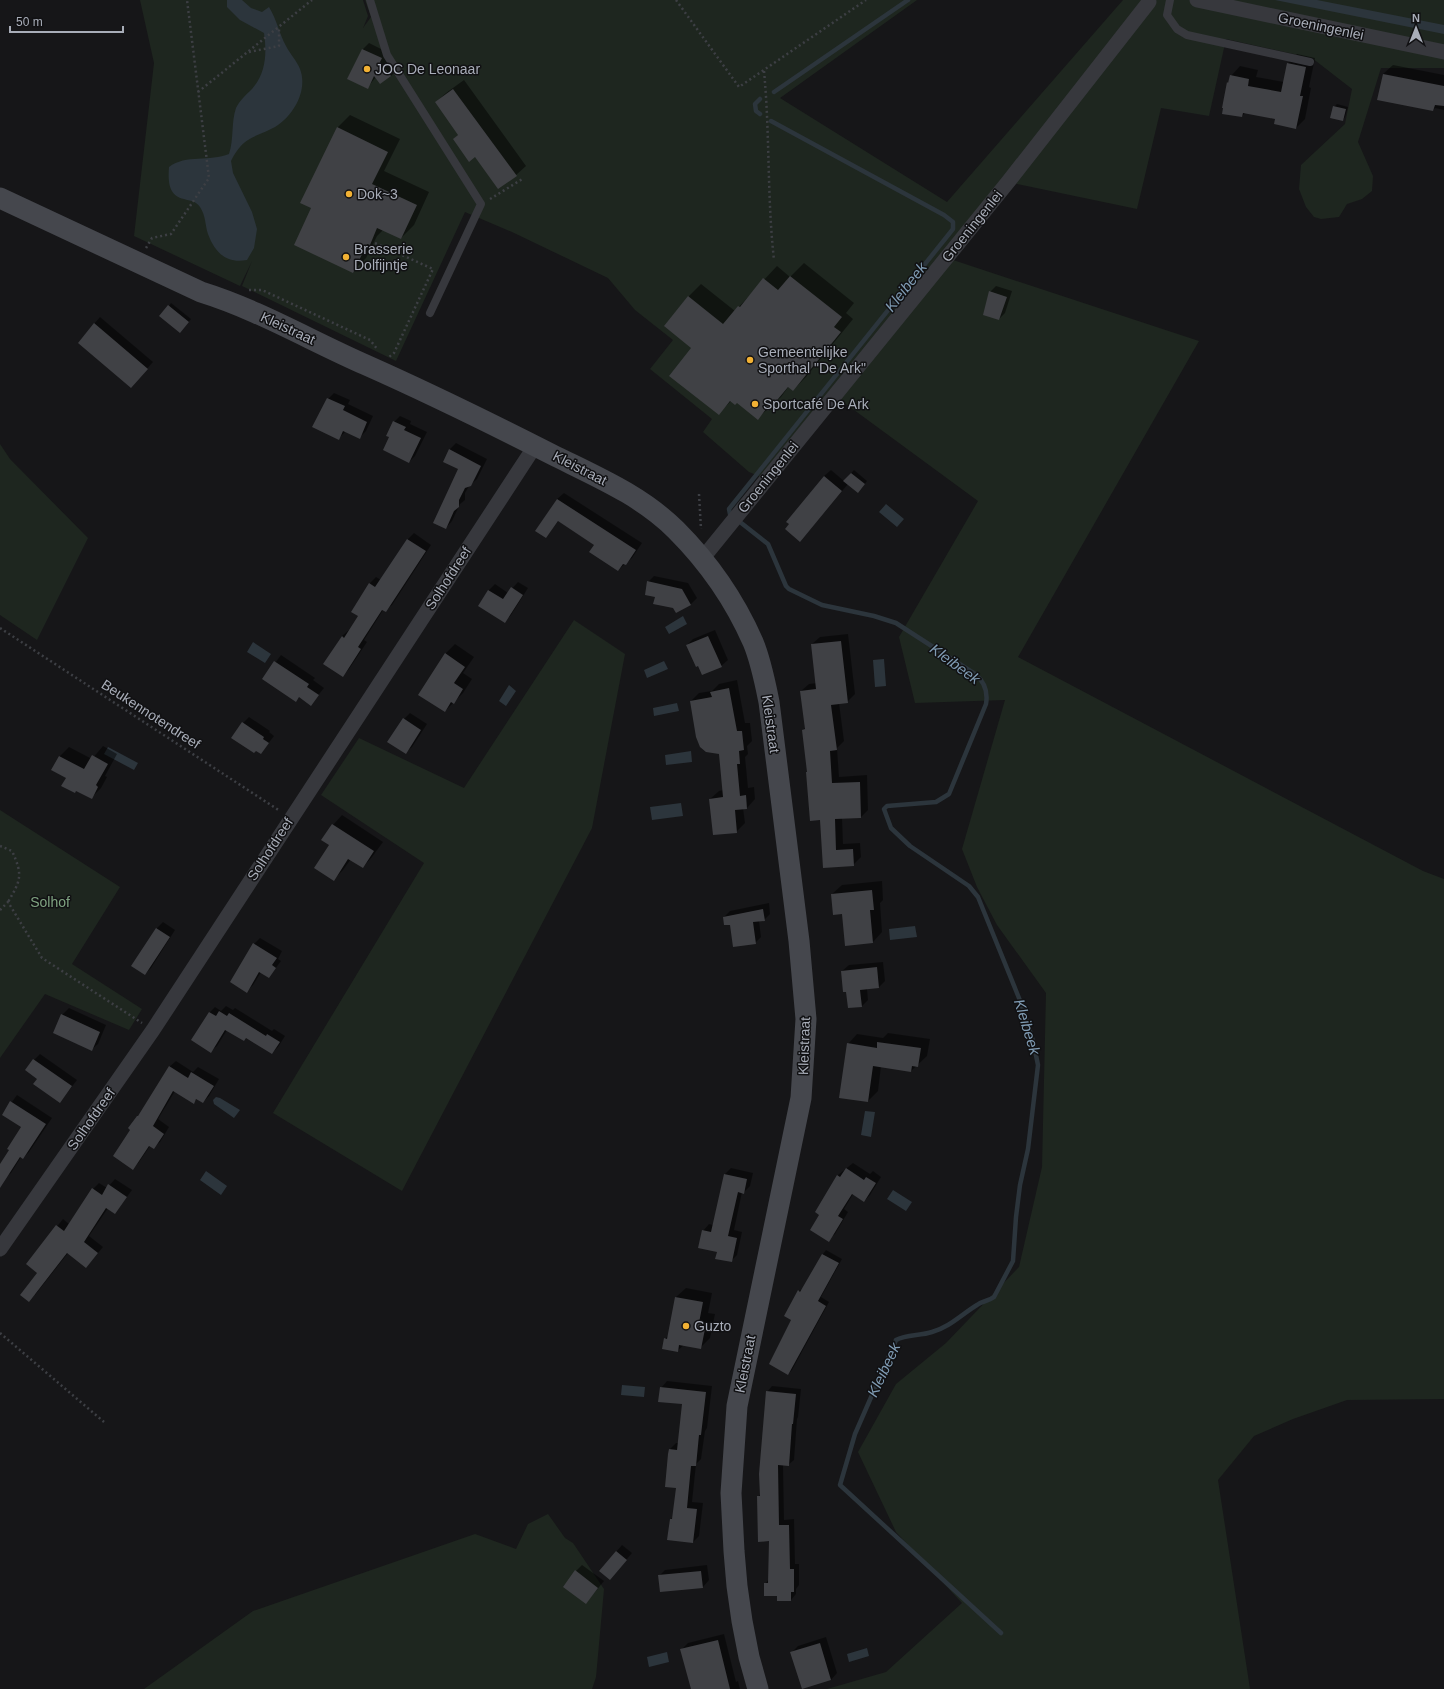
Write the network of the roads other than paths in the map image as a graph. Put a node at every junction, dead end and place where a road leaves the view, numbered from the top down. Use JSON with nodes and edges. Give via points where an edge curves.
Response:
{"nodes":[{"id":1,"x":370,"y":0,"type":"edge"},
{"id":2,"x":1170,"y":0,"type":"edge"},
{"id":3,"x":1197,"y":0,"type":"edge"},
{"id":4,"x":1149,"y":2,"type":"dead end"},
{"id":5,"x":1444,"y":52,"type":"edge"},
{"id":6,"x":1310,"y":62,"type":"dead end"},
{"id":7,"x":0,"y":198,"type":"edge"},
{"id":8,"x":430,"y":313,"type":"dead end"},
{"id":9,"x":535,"y":446,"type":"junction"},
{"id":10,"x":706,"y":553,"type":"junction"},
{"id":11,"x":0,"y":1249,"type":"edge"},
{"id":12,"x":758,"y":1689,"type":"edge"}],
"edges":[{"from":1,"to":8,"type":"lane","via":[[387,55],[481,204]]},
{"from":2,"to":6,"type":"lane","via":[[1167,16],[1177,29],[1187,35]]},
{"from":3,"to":5,"type":"street","name":"Groeningenlei"},
{"from":4,"to":10,"type":"street","name":"Groeningenlei","via":[[1008,182]]},
{"from":7,"to":9,"type":"street","name":"Kleistraat","via":[[201,292],[227,300],[447,401]]},
{"from":9,"to":10,"type":"street","name":"Kleistraat","via":[[610,483],[638,500]]},
{"from":9,"to":11,"type":"street","name":"Solhofdreef","via":[[153,1030]]},
{"from":10,"to":12,"type":"street","name":"Kleistraat","via":[[753,643],[763,672],[789,860],[806,1019],[801,1098],[737,1406],[731,1494],[734,1551],[742,1621]]}]}
